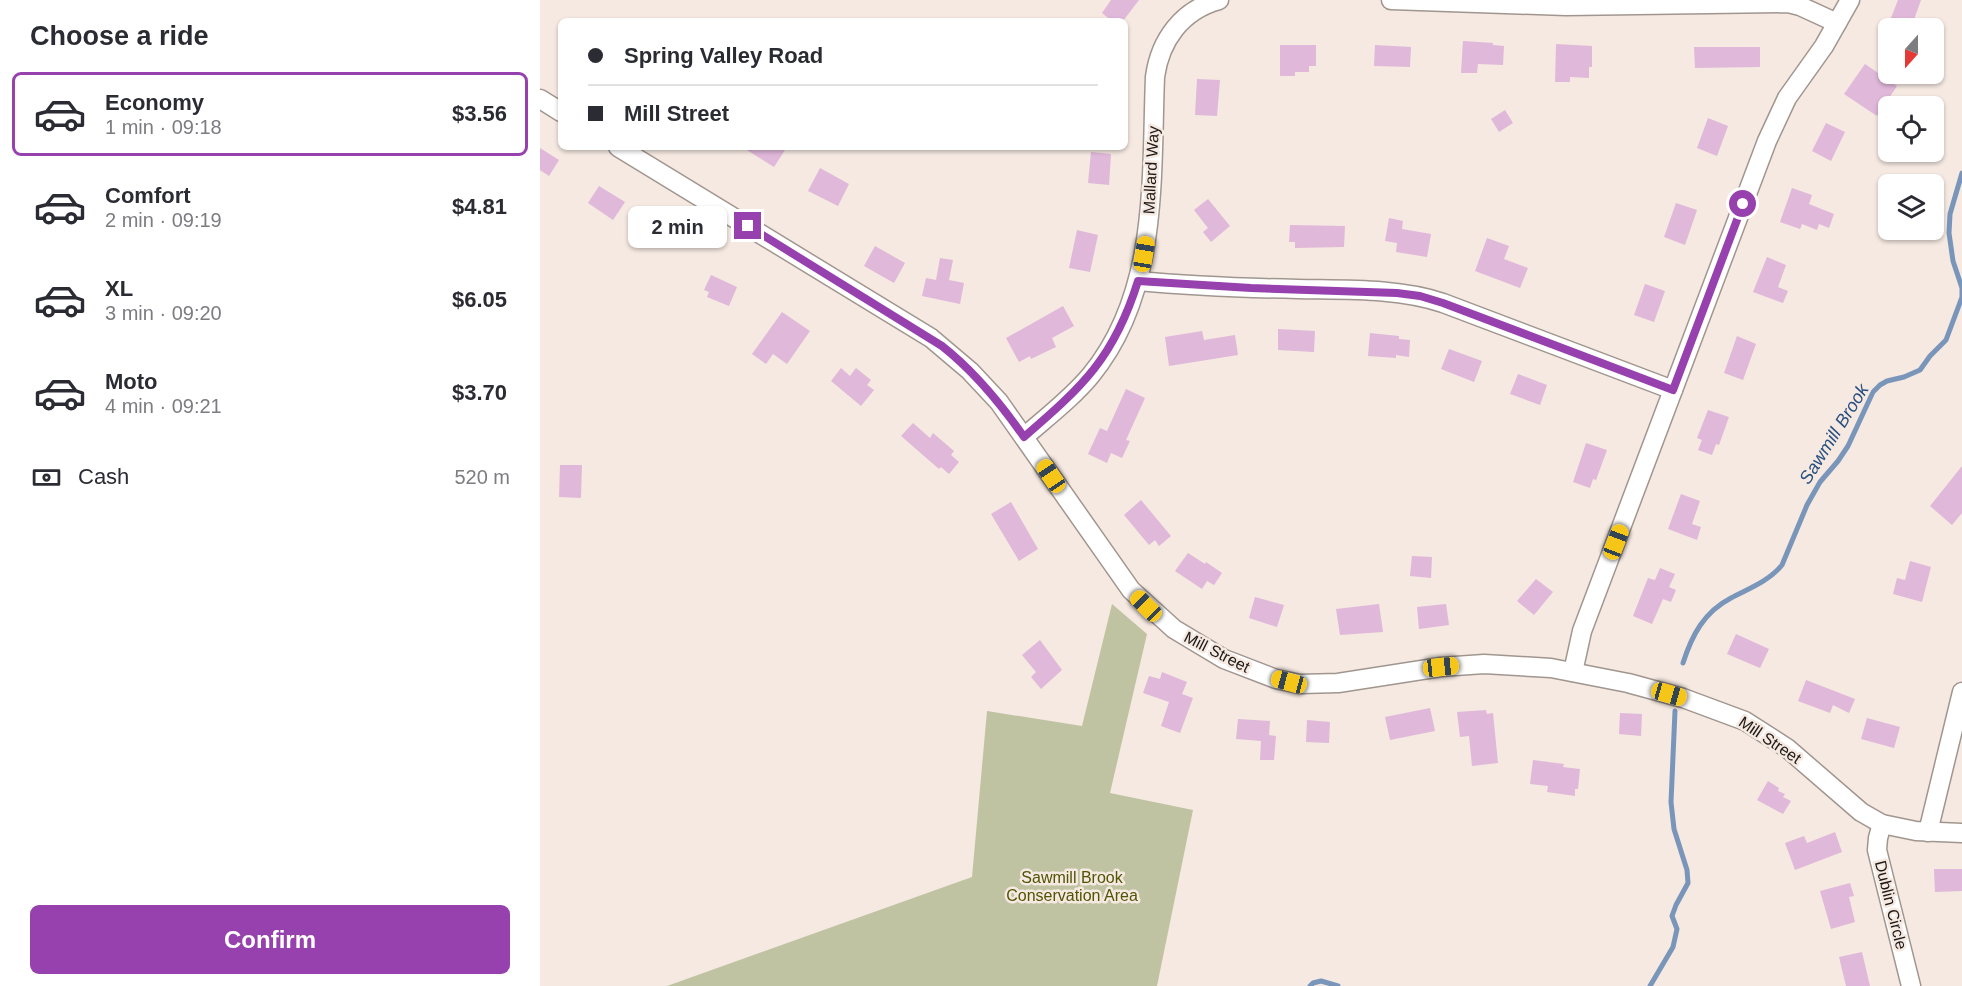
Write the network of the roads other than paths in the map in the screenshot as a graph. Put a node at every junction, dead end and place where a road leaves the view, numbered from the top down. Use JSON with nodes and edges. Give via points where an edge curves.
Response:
{"nodes":[{"id":1,"x":1219,"y":0,"type":"edge"},
{"id":2,"x":1391,"y":0,"type":"edge"},
{"id":3,"x":1850,"y":0,"type":"edge"},
{"id":4,"x":1837,"y":23,"type":"junction"},
{"id":5,"x":540,"y":99,"type":"edge"},
{"id":6,"x":558,"y":110,"type":"edge"},
{"id":7,"x":623,"y":150,"type":"edge"},
{"id":8,"x":1138,"y":281,"type":"junction"},
{"id":9,"x":1673,"y":390,"type":"junction"},
{"id":10,"x":1024,"y":437,"type":"junction"},
{"id":11,"x":1573,"y":672,"type":"junction"},
{"id":12,"x":1962,"y":692,"type":"edge"},
{"id":13,"x":1882,"y":824,"type":"junction"},
{"id":14,"x":1928,"y":832,"type":"junction"},
{"id":15,"x":1962,"y":833,"type":"edge"},
{"id":16,"x":1911,"y":986,"type":"edge"}],
"edges":[{"from":1,"to":8,"type":"street","name":"Mallard Way","via":[[1198,8],[1178,24],[1158,60],[1148,234]]},
{"from":2,"to":4,"type":"street","via":[[1566,6],[1788,3]]},
{"from":3,"to":4,"type":"street"},
{"from":4,"to":9,"type":"street","via":[[1787,98],[1767,141]]},
{"from":5,"to":6,"type":"street"},
{"from":7,"to":10,"type":"street","name":"Mill Street","via":[[931,338],[970,371]]},
{"from":8,"to":9,"type":"street","via":[[1420,296]]},
{"from":8,"to":10,"type":"street","name":"Mallard Way","via":[[1119,332],[1097,368]]},
{"from":9,"to":11,"type":"street","via":[[1582,631]]},
{"from":10,"to":11,"type":"street","name":"Mill Street","via":[[1131,590],[1174,629],[1241,666],[1289,682],[1313,685],[1462,664],[1505,664]]},
{"from":11,"to":13,"type":"street","name":"Mill Street","via":[[1655,689],[1745,721],[1787,748],[1862,812]]},
{"from":12,"to":14,"type":"street"},
{"from":13,"to":14,"type":"street","name":"Mill Street"},
{"from":13,"to":16,"type":"street","name":"Dublin Circle","via":[[1877,850]]},
{"from":14,"to":15,"type":"street","name":"Mill Street"}]}
